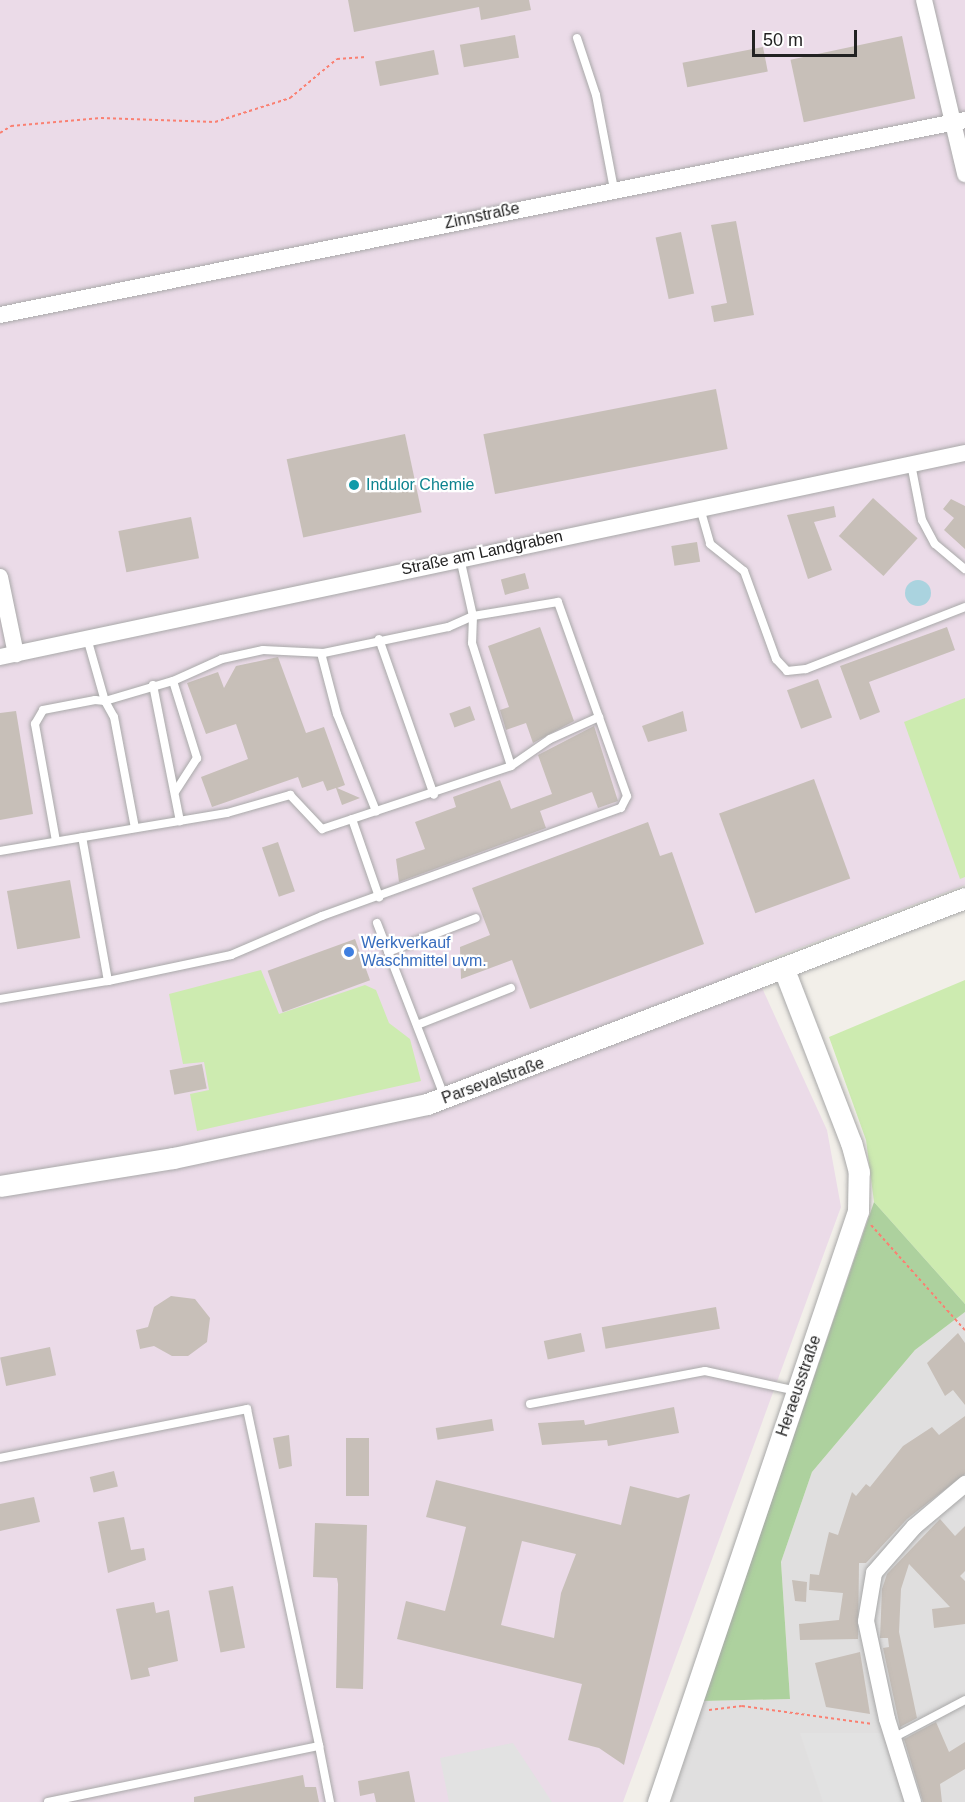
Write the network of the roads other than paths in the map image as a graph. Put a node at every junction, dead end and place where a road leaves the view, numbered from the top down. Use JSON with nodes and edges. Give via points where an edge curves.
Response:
{"nodes":[{"id":1,"x":924,"y":0,"type":"edge"},
{"id":2,"x":577,"y":38,"type":"dead end"},
{"id":3,"x":957,"y":122,"type":"edge"},
{"id":4,"x":965,"y":174,"type":"edge"},
{"id":5,"x":614,"y":189,"type":"junction"},
{"id":6,"x":0,"y":315,"type":"edge"},
{"id":7,"x":965,"y":453,"type":"edge"},
{"id":8,"x":910,"y":464,"type":"junction"},
{"id":9,"x":700,"y":508,"type":"junction"},
{"id":10,"x":459,"y":558,"type":"junction"},
{"id":11,"x":965,"y":569,"type":"edge"},
{"id":12,"x":0,"y":577,"type":"edge"},
{"id":13,"x":965,"y":607,"type":"edge"},
{"id":14,"x":472,"y":616,"type":"junction"},
{"id":15,"x":87,"y":638,"type":"junction"},
{"id":16,"x":378,"y":639,"type":"junction"},
{"id":17,"x":321,"y":653,"type":"junction"},
{"id":18,"x":8,"y":656,"type":"edge"},
{"id":19,"x":173,"y":681,"type":"junction"},
{"id":20,"x":153,"y":685,"type":"junction"},
{"id":21,"x":105,"y":700,"type":"junction"},
{"id":22,"x":599,"y":717,"type":"junction"},
{"id":23,"x":511,"y":766,"type":"junction"},
{"id":24,"x":175,"y":792,"type":"junction"},
{"id":25,"x":434,"y":795,"type":"junction"},
{"id":26,"x":376,"y":811,"type":"junction"},
{"id":27,"x":352,"y":819,"type":"junction"},
{"id":28,"x":180,"y":821,"type":"junction"},
{"id":29,"x":135,"y":828,"type":"junction"},
{"id":30,"x":82,"y":837,"type":"junction"},
{"id":31,"x":56,"y":841,"type":"junction"},
{"id":32,"x":0,"y":851,"type":"edge"},
{"id":33,"x":379,"y":897,"type":"junction"},
{"id":34,"x":965,"y":898,"type":"edge"},
{"id":35,"x":476,"y":918,"type":"dead end"},
{"id":36,"x":376,"y":922,"type":"dead end"},
{"id":37,"x":388,"y":952,"type":"junction"},
{"id":38,"x":784,"y":969,"type":"junction"},
{"id":39,"x":108,"y":981,"type":"junction"},
{"id":40,"x":511,"y":988,"type":"dead end"},
{"id":41,"x":0,"y":999,"type":"edge"},
{"id":42,"x":417,"y":1025,"type":"junction"},
{"id":43,"x":445,"y":1099,"type":"junction"},
{"id":44,"x":0,"y":1185,"type":"edge"},
{"id":45,"x":798,"y":1391,"type":"junction"},
{"id":46,"x":530,"y":1404,"type":"dead end"},
{"id":47,"x":0,"y":1458,"type":"edge"},
{"id":48,"x":965,"y":1484,"type":"edge"},
{"id":49,"x":965,"y":1700,"type":"edge"},
{"id":50,"x":893,"y":1738,"type":"junction"},
{"id":51,"x":319,"y":1746,"type":"junction"},
{"id":52,"x":907,"y":1794,"type":"edge"},
{"id":53,"x":48,"y":1802,"type":"edge"},
{"id":54,"x":330,"y":1802,"type":"edge"},
{"id":55,"x":658,"y":1802,"type":"edge"}],
"edges":[{"from":1,"to":3,"type":"street"},
{"from":2,"to":5,"type":"lane","via":[[596,95]]},
{"from":3,"to":4,"type":"street"},
{"from":3,"to":5,"type":"street","name":"Zinnstraße"},
{"from":5,"to":6,"type":"street","name":"Zinnstraße"},
{"from":7,"to":8,"type":"street","name":"Straße am Landgraben"},
{"from":8,"to":9,"type":"street","name":"Straße am Landgraben"},
{"from":8,"to":11,"type":"lane","via":[[922,520],[935,544]]},
{"from":9,"to":10,"type":"street","name":"Straße am Landgraben"},
{"from":9,"to":13,"type":"lane","via":[[710,544],[744,571],[776,659],[787,671],[806,669]]},
{"from":10,"to":14,"type":"lane"},
{"from":10,"to":15,"type":"street","name":"Straße am Landgraben"},
{"from":12,"to":18,"type":"street"},
{"from":14,"to":16,"type":"lane","via":[[448,627]]},
{"from":14,"to":22,"type":"lane","via":[[558,602]]},
{"from":14,"to":23,"type":"lane","via":[[472,643]]},
{"from":15,"to":18,"type":"street","name":"Straße am Landgraben"},
{"from":15,"to":21,"type":"lane"},
{"from":16,"to":17,"type":"lane"},
{"from":16,"to":25,"type":"lane"},
{"from":17,"to":19,"type":"lane","via":[[263,650],[222,659]]},
{"from":17,"to":26,"type":"lane","via":[[337,714]]},
{"from":19,"to":20,"type":"lane"},
{"from":19,"to":24,"type":"lane","via":[[197,758]]},
{"from":20,"to":21,"type":"lane"},
{"from":20,"to":24,"type":"lane"},
{"from":21,"to":29,"type":"lane","via":[[114,717]]},
{"from":21,"to":31,"type":"lane","via":[[43,710],[35,724]]},
{"from":22,"to":23,"type":"lane","via":[[550,739]]},
{"from":22,"to":33,"type":"lane","via":[[627,796],[621,808]]},
{"from":23,"to":25,"type":"lane"},
{"from":24,"to":28,"type":"lane"},
{"from":25,"to":26,"type":"lane"},
{"from":26,"to":27,"type":"lane"},
{"from":27,"to":28,"type":"lane","via":[[322,830],[290,795]]},
{"from":27,"to":33,"type":"lane"},
{"from":28,"to":29,"type":"lane"},
{"from":29,"to":30,"type":"lane"},
{"from":30,"to":31,"type":"lane"},
{"from":30,"to":39,"type":"lane"},
{"from":31,"to":32,"type":"lane"},
{"from":33,"to":39,"type":"lane","via":[[231,955]]},
{"from":34,"to":38,"type":"street","name":"Parsevalstraße"},
{"from":35,"to":37,"type":"lane"},
{"from":36,"to":37,"type":"lane"},
{"from":37,"to":42,"type":"lane"},
{"from":38,"to":43,"type":"street","name":"Parsevalstraße"},
{"from":38,"to":45,"type":"street","name":"Heraeusstraße","via":[[856,1158],[858,1211]]},
{"from":39,"to":41,"type":"lane"},
{"from":40,"to":42,"type":"lane"},
{"from":42,"to":43,"type":"lane"},
{"from":43,"to":44,"type":"street","name":"Parsevalstraße","via":[[173,1158]]},
{"from":45,"to":46,"type":"lane","via":[[705,1371]]},
{"from":45,"to":55,"type":"street","name":"Heraeusstraße"},
{"from":47,"to":51,"type":"lane","via":[[248,1409]]},
{"from":48,"to":50,"type":"street","via":[[914,1527],[874,1573],[866,1620]]},
{"from":49,"to":50,"type":"lane"},
{"from":50,"to":52,"type":"street"},
{"from":51,"to":53,"type":"lane"},
{"from":51,"to":54,"type":"lane"}]}
